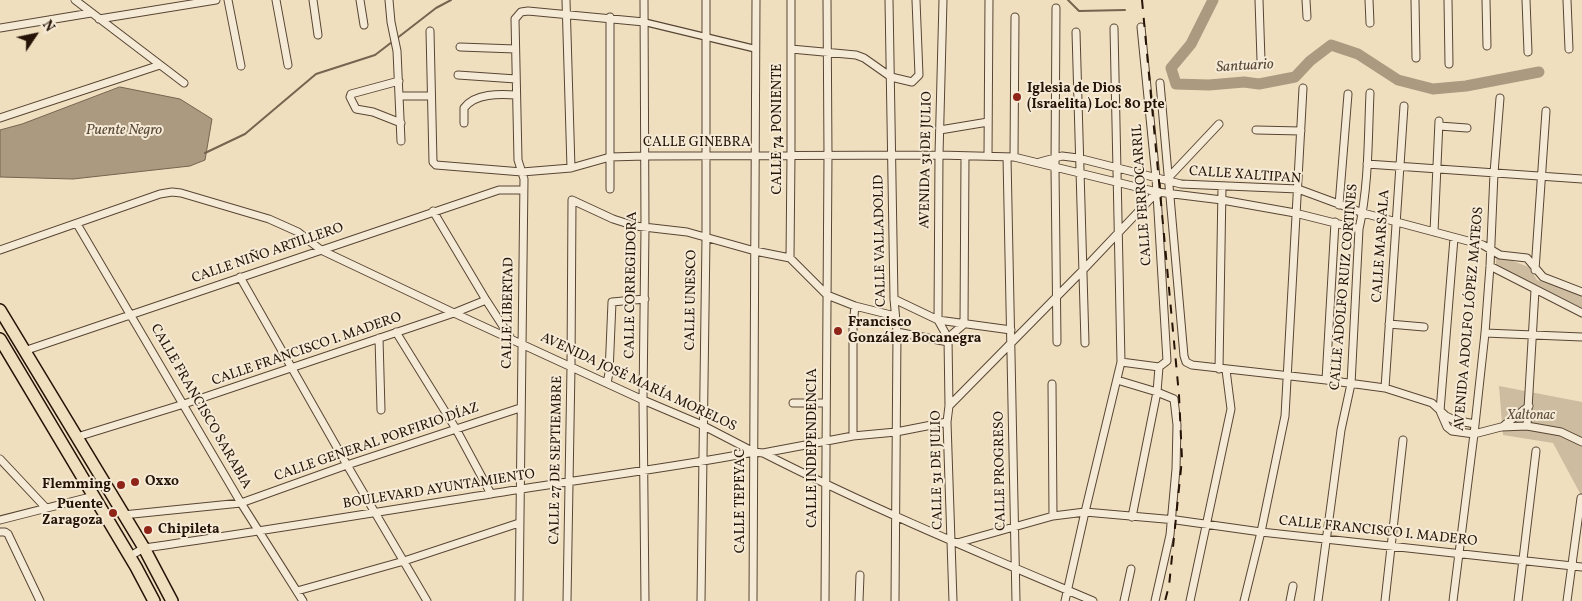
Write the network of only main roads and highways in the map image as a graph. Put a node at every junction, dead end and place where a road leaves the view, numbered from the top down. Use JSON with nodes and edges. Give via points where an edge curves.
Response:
{"nodes":[{"id":1,"x":0,"y":310,"type":"edge"},
{"id":2,"x":0,"y":339,"type":"edge"},
{"id":3,"x":5,"y":357,"type":"edge"},
{"id":4,"x":154,"y":601,"type":"edge"},
{"id":5,"x":172,"y":601,"type":"edge"}],
"edges":[{"from":1,"to":5,"type":"main road","via":[[144,548]]},
{"from":2,"to":3,"type":"main road"},
{"from":3,"to":4,"type":"main road","via":[[94,496]]}]}
